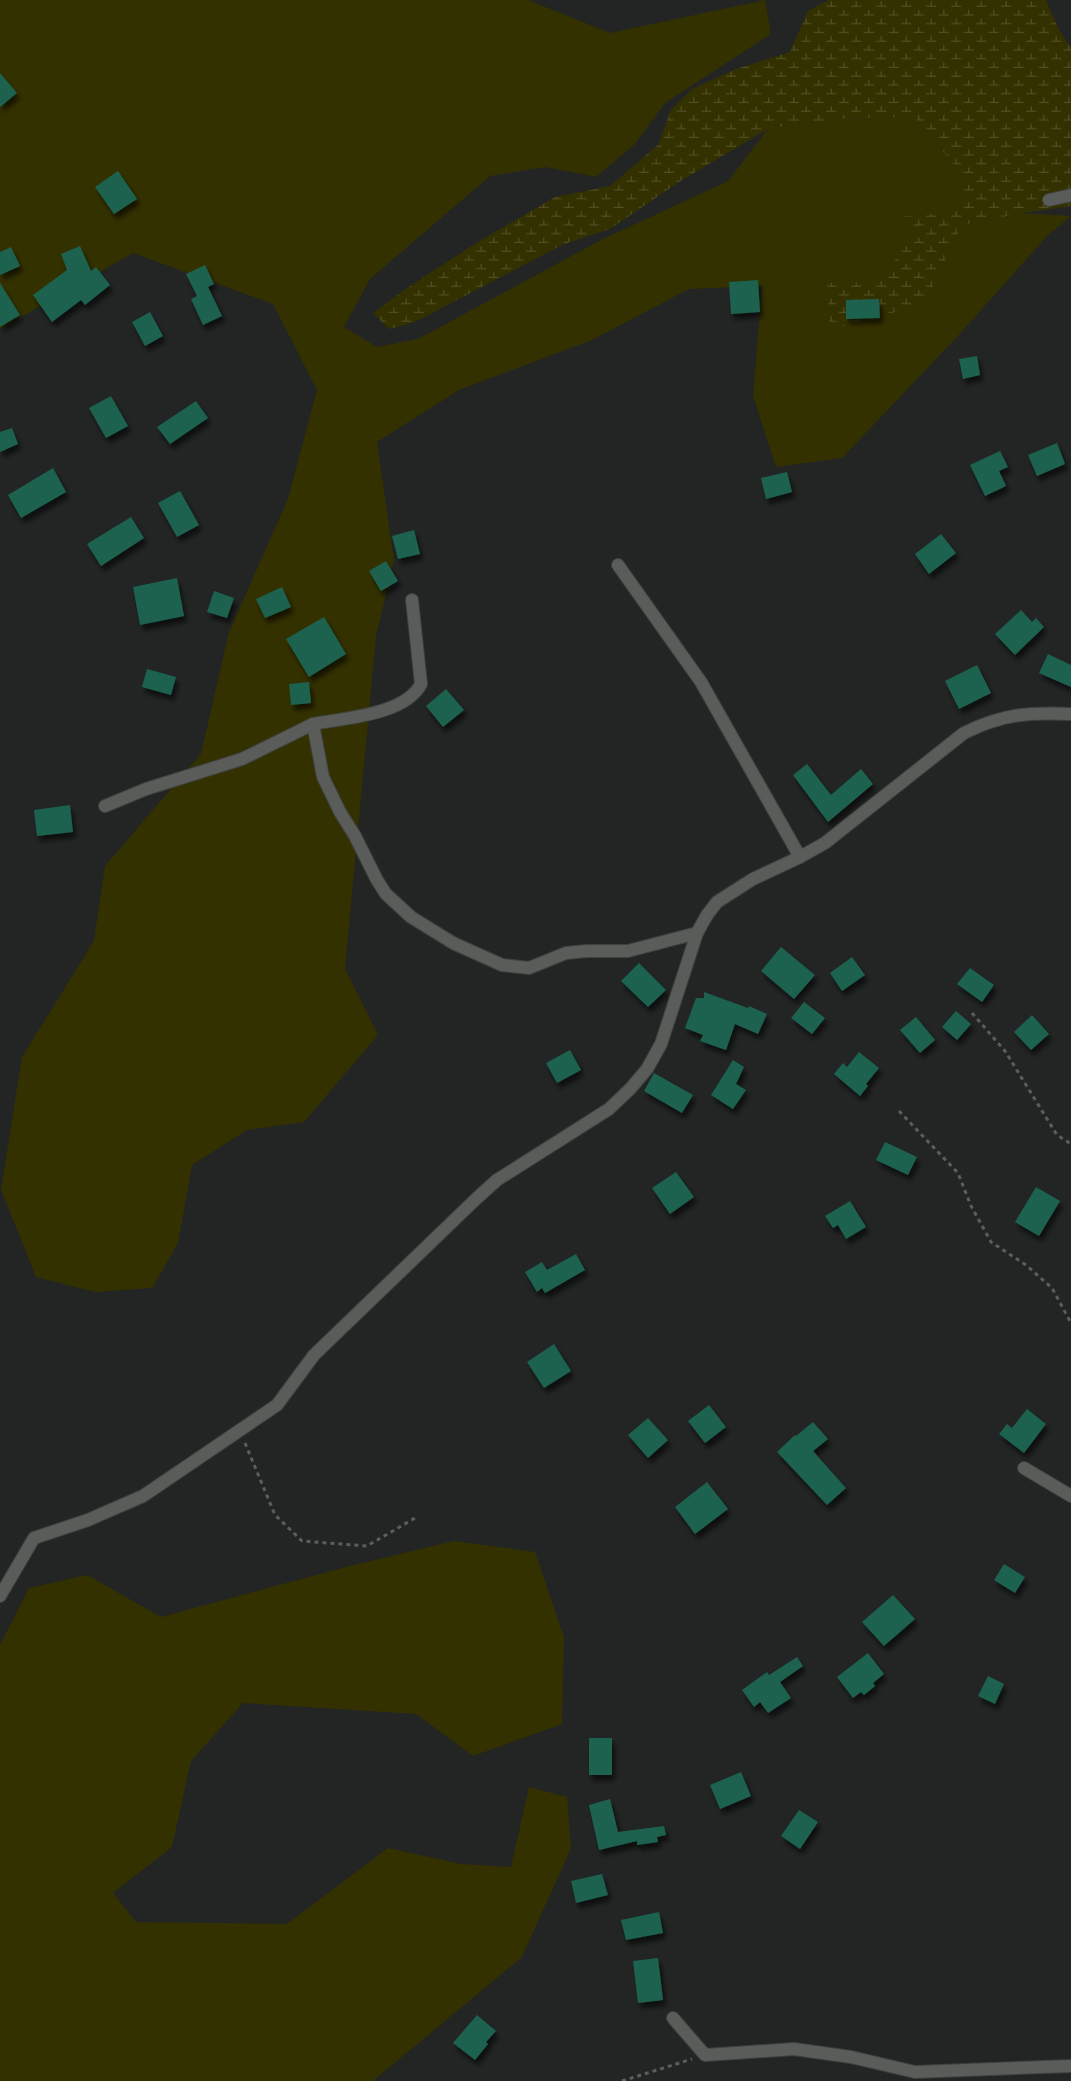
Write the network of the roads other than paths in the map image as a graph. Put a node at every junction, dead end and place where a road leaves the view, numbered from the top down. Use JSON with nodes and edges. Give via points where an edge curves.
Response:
{"nodes":[{"id":1,"x":1071,"y":196,"type":"edge"},
{"id":2,"x":1049,"y":200,"type":"dead end"},
{"id":3,"x":618,"y":566,"type":"dead end"},
{"id":4,"x":412,"y":600,"type":"dead end"},
{"id":5,"x":1071,"y":714,"type":"edge"},
{"id":6,"x":313,"y":724,"type":"junction"},
{"id":7,"x":105,"y":806,"type":"dead end"},
{"id":8,"x":800,"y":858,"type":"junction"},
{"id":9,"x":697,"y":933,"type":"junction"},
{"id":10,"x":1024,"y":1468,"type":"dead end"},
{"id":11,"x":1071,"y":1496,"type":"edge"},
{"id":12,"x":0,"y":1596,"type":"edge"},
{"id":13,"x":673,"y":2018,"type":"dead end"},
{"id":14,"x":1071,"y":2066,"type":"edge"}],
"edges":[{"from":1,"to":2,"type":"street"},
{"from":3,"to":8,"type":"street","via":[[701,682]]},
{"from":4,"to":6,"type":"street","via":[[421,684],[418,690],[390,708]]},
{"from":5,"to":8,"type":"street","via":[[1014,716],[987,722],[964,733],[825,843]]},
{"from":6,"to":7,"type":"street","via":[[242,759],[146,788]]},
{"from":6,"to":9,"type":"street","via":[[323,777],[386,894],[411,917],[454,943],[502,965],[529,968],[566,954],[628,951]]},
{"from":8,"to":9,"type":"street","via":[[732,891],[717,902]]},
{"from":9,"to":12,"type":"street","via":[[660,1044],[647,1069],[631,1088],[609,1108],[497,1180],[314,1356],[277,1405],[143,1496],[88,1520],[34,1538]]},
{"from":10,"to":11,"type":"street"},
{"from":13,"to":14,"type":"street","via":[[705,2055],[794,2049],[851,2057],[915,2072]]}]}
